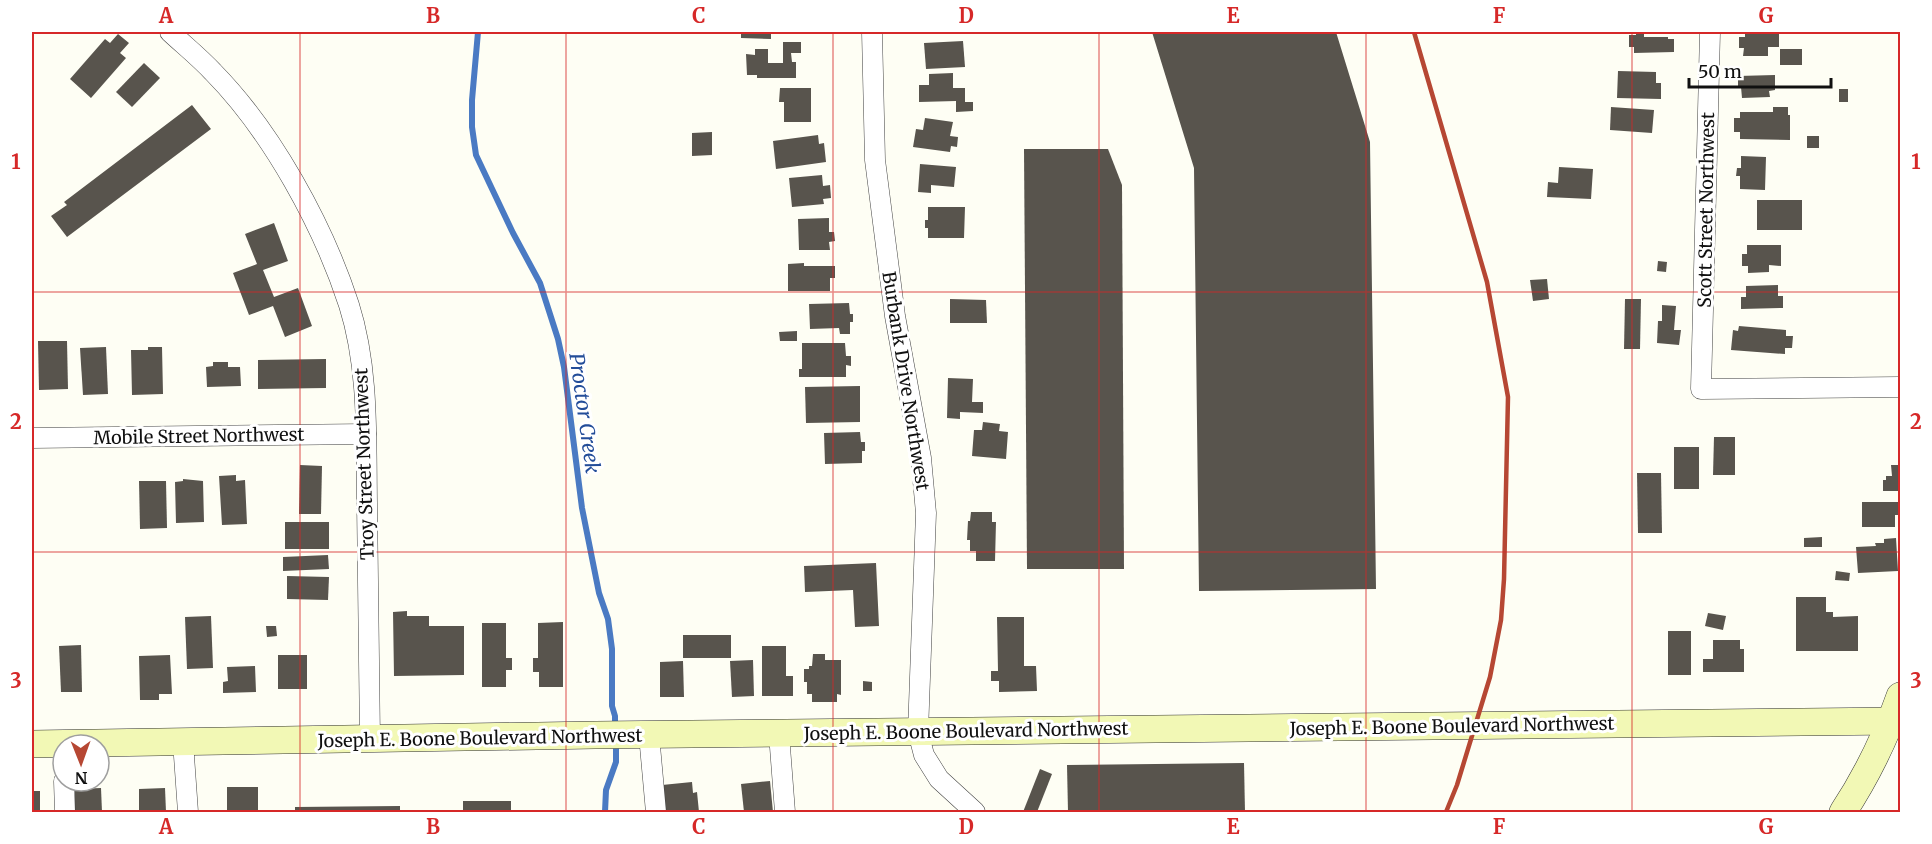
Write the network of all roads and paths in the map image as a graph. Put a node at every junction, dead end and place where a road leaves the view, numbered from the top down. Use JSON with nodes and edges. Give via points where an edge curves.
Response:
{"nodes":[{"id":1,"x":170,"y":32,"type":"edge"},
{"id":2,"x":872,"y":32,"type":"edge"},
{"id":3,"x":1710,"y":32,"type":"edge"},
{"id":4,"x":1900,"y":387,"type":"edge"},
{"id":5,"x":366,"y":434,"type":"junction"},
{"id":6,"x":32,"y":438,"type":"edge"},
{"id":7,"x":1897,"y":712,"type":"edge"},
{"id":8,"x":918,"y":732,"type":"junction"},
{"id":9,"x":779,"y":734,"type":"junction"},
{"id":10,"x":640,"y":735,"type":"junction"},
{"id":11,"x":370,"y":739,"type":"junction"},
{"id":12,"x":183,"y":742,"type":"junction"},
{"id":13,"x":111,"y":743,"type":"edge"},
{"id":14,"x":32,"y":744,"type":"edge"},
{"id":15,"x":51,"y":744,"type":"edge"},
{"id":16,"x":64,"y":793,"type":"edge"},
{"id":17,"x":65,"y":813,"type":"edge"},
{"id":18,"x":188,"y":813,"type":"edge"},
{"id":19,"x":656,"y":813,"type":"edge"},
{"id":20,"x":785,"y":813,"type":"edge"},
{"id":21,"x":975,"y":813,"type":"edge"},
{"id":22,"x":1843,"y":813,"type":"edge"}],
"edges":[{"from":1,"to":5,"type":"street","name":"Troy Street Northwest","via":[[214,73],[256,123],[292,178],[331,256],[350,306],[362,367]]},
{"from":2,"to":8,"type":"street","name":"Burbank Drive Northwest","via":[[875,160],[926,513]]},
{"from":3,"to":4,"type":"street","name":"Scott Street Northwest","via":[[1701,389]]},
{"from":5,"to":6,"type":"street","name":"Mobile Street Northwest"},
{"from":5,"to":11,"type":"street","name":"Troy Street Northwest"},
{"from":7,"to":8,"type":"main road","name":"Joseph E. Boone Boulevard Northwest"},
{"from":7,"to":22,"type":"main road"},
{"from":8,"to":9,"type":"main road","name":"Joseph E. Boone Boulevard Northwest"},
{"from":8,"to":21,"type":"street","via":[[924,755],[939,779]]},
{"from":9,"to":10,"type":"main road","name":"Joseph E. Boone Boulevard Northwest"},
{"from":9,"to":20,"type":"street"},
{"from":10,"to":11,"type":"main road","name":"Joseph E. Boone Boulevard Northwest"},
{"from":10,"to":19,"type":"street"},
{"from":11,"to":12,"type":"main road","name":"Joseph E. Boone Boulevard Northwest"},
{"from":12,"to":13,"type":"main road","name":"Joseph E. Boone Boulevard Northwest"},
{"from":12,"to":18,"type":"street"},
{"from":14,"to":15,"type":"main road","name":"Joseph E. Boone Boulevard Northwest"},
{"from":16,"to":17,"type":"street"}]}
